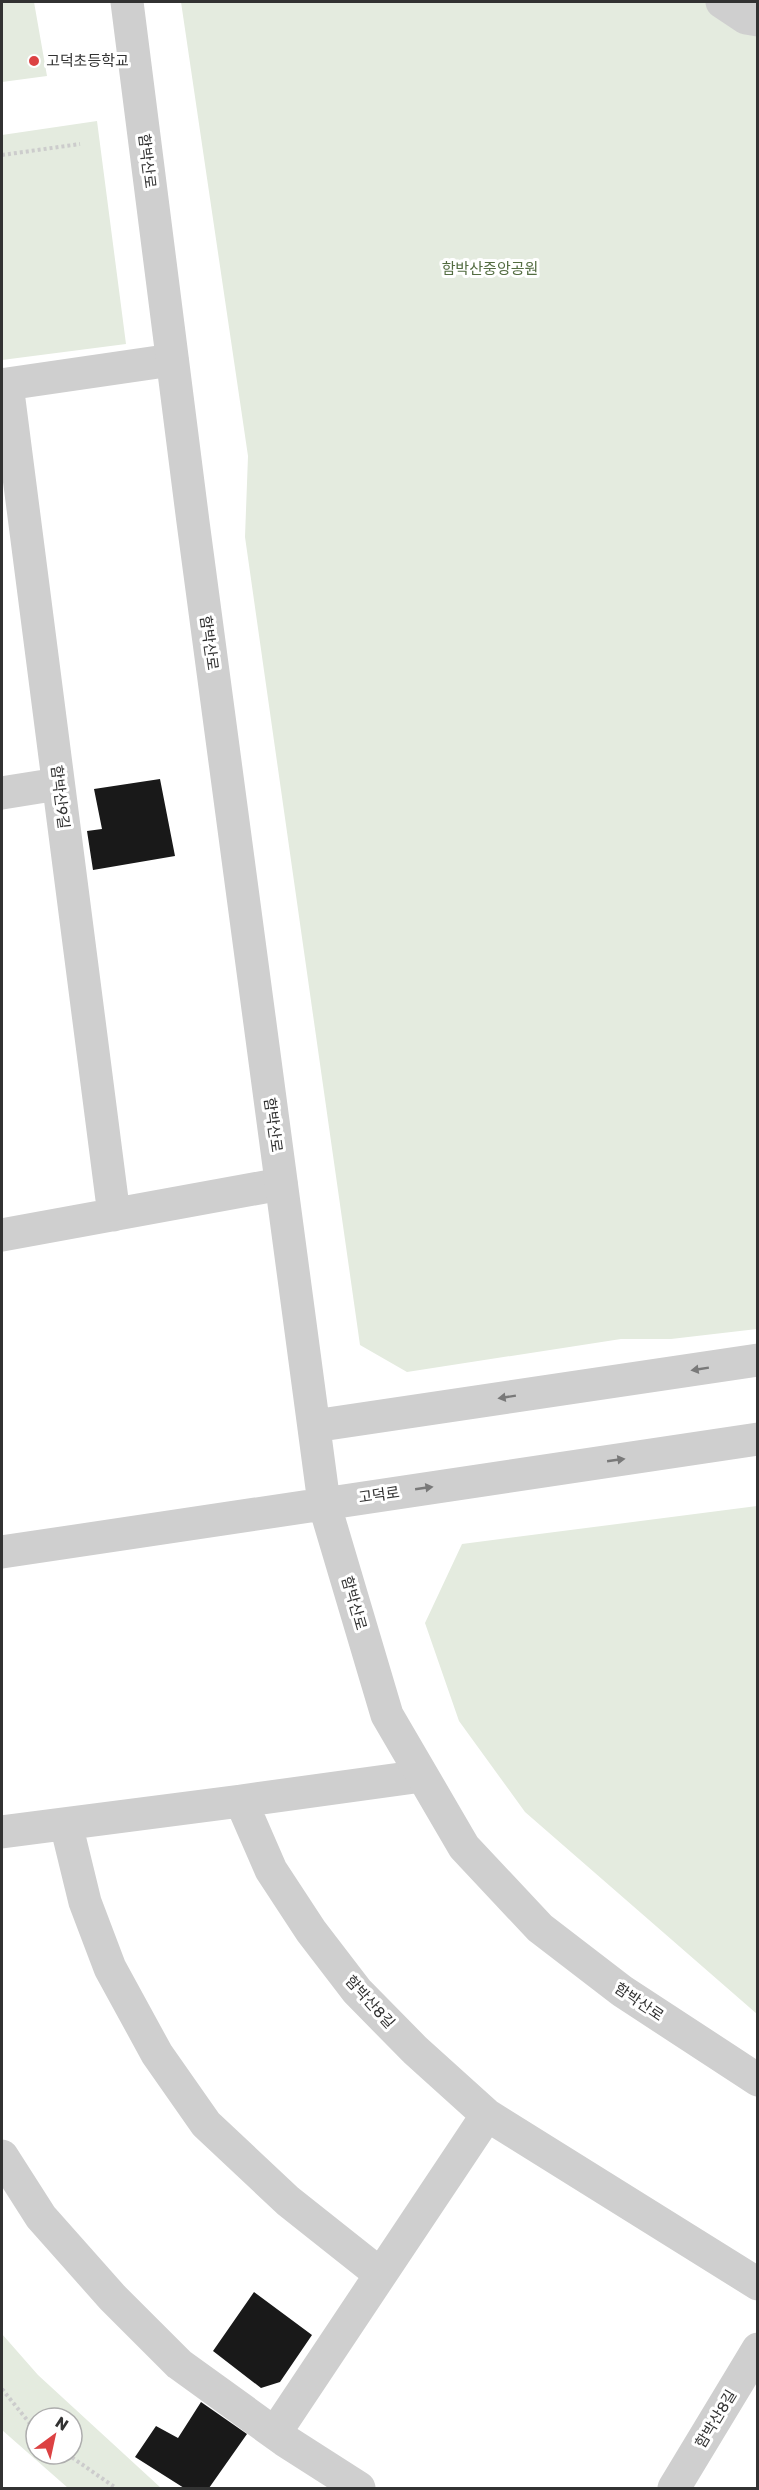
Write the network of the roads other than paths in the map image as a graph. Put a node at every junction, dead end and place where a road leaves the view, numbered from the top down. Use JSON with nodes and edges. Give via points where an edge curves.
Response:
{"nodes":[{"id":1,"x":127,"y":2,"type":"edge"},
{"id":2,"x":722,"y":2,"type":"edge"},
{"id":3,"x":758,"y":20,"type":"edge"},
{"id":4,"x":172,"y":360,"type":"junction"},
{"id":5,"x":4,"y":385,"type":"edge"},
{"id":6,"x":58,"y":784,"type":"junction"},
{"id":7,"x":2,"y":793,"type":"edge"},
{"id":8,"x":281,"y":1184,"type":"junction"},
{"id":9,"x":114,"y":1215,"type":"junction"},
{"id":10,"x":2,"y":1235,"type":"edge"},
{"id":11,"x":758,"y":1360,"type":"edge"},
{"id":12,"x":314,"y":1426,"type":"junction"},
{"id":13,"x":758,"y":1439,"type":"edge"},
{"id":14,"x":324,"y":1503,"type":"junction"},
{"id":15,"x":2,"y":1552,"type":"edge"},
{"id":16,"x":422,"y":1776,"type":"junction"},
{"id":17,"x":241,"y":1801,"type":"junction"},
{"id":18,"x":66,"y":1824,"type":"junction"},
{"id":19,"x":2,"y":1832,"type":"edge"},
{"id":20,"x":758,"y":2080,"type":"edge"},
{"id":21,"x":487,"y":2115,"type":"junction"},
{"id":22,"x":2,"y":2156,"type":"edge"},
{"id":23,"x":380,"y":2274,"type":"junction"},
{"id":24,"x":758,"y":2284,"type":"edge"},
{"id":25,"x":758,"y":2349,"type":"edge"},
{"id":26,"x":275,"y":2433,"type":"junction"},
{"id":27,"x":359,"y":2488,"type":"edge"},
{"id":28,"x":674,"y":2488,"type":"edge"}],
"edges":[{"from":1,"to":4,"type":"street","name":"함박산로"},
{"from":2,"to":3,"type":"street","via":[[746,18]]},
{"from":4,"to":5,"type":"street"},
{"from":4,"to":8,"type":"street","name":"함박산로"},
{"from":5,"to":6,"type":"street","name":"함박산9길"},
{"from":6,"to":7,"type":"street"},
{"from":6,"to":9,"type":"street","name":"함박산9길"},
{"from":8,"to":9,"type":"street"},
{"from":8,"to":12,"type":"street","name":"함박산로"},
{"from":9,"to":10,"type":"street"},
{"from":11,"to":12,"type":"street","one_way":true},
{"from":12,"to":14,"type":"street","name":"함박산로"},
{"from":14,"to":13,"type":"street","name":"고덕로","one_way":true},
{"from":14,"to":15,"type":"street","name":"고덕로"},
{"from":14,"to":16,"type":"street","name":"함박산로","via":[[387,1715]]},
{"from":16,"to":17,"type":"street"},
{"from":16,"to":20,"type":"street","name":"함박산로","via":[[464,1847],[540,1928],[622,1991]]},
{"from":17,"to":18,"type":"street"},
{"from":17,"to":21,"type":"street","name":"함박산8길","via":[[271,1870],[357,1991]]},
{"from":18,"to":19,"type":"street"},
{"from":18,"to":23,"type":"street","via":[[85,1902],[110,1968],[163,2063],[206,2124],[288,2201]]},
{"from":21,"to":23,"type":"street"},
{"from":21,"to":24,"type":"street","name":"함박산8길"},
{"from":22,"to":26,"type":"street","via":[[40,2217],[112,2297],[179,2364]]},
{"from":23,"to":26,"type":"street"},
{"from":25,"to":28,"type":"street","name":"함박산8길"},
{"from":26,"to":27,"type":"street"}]}
